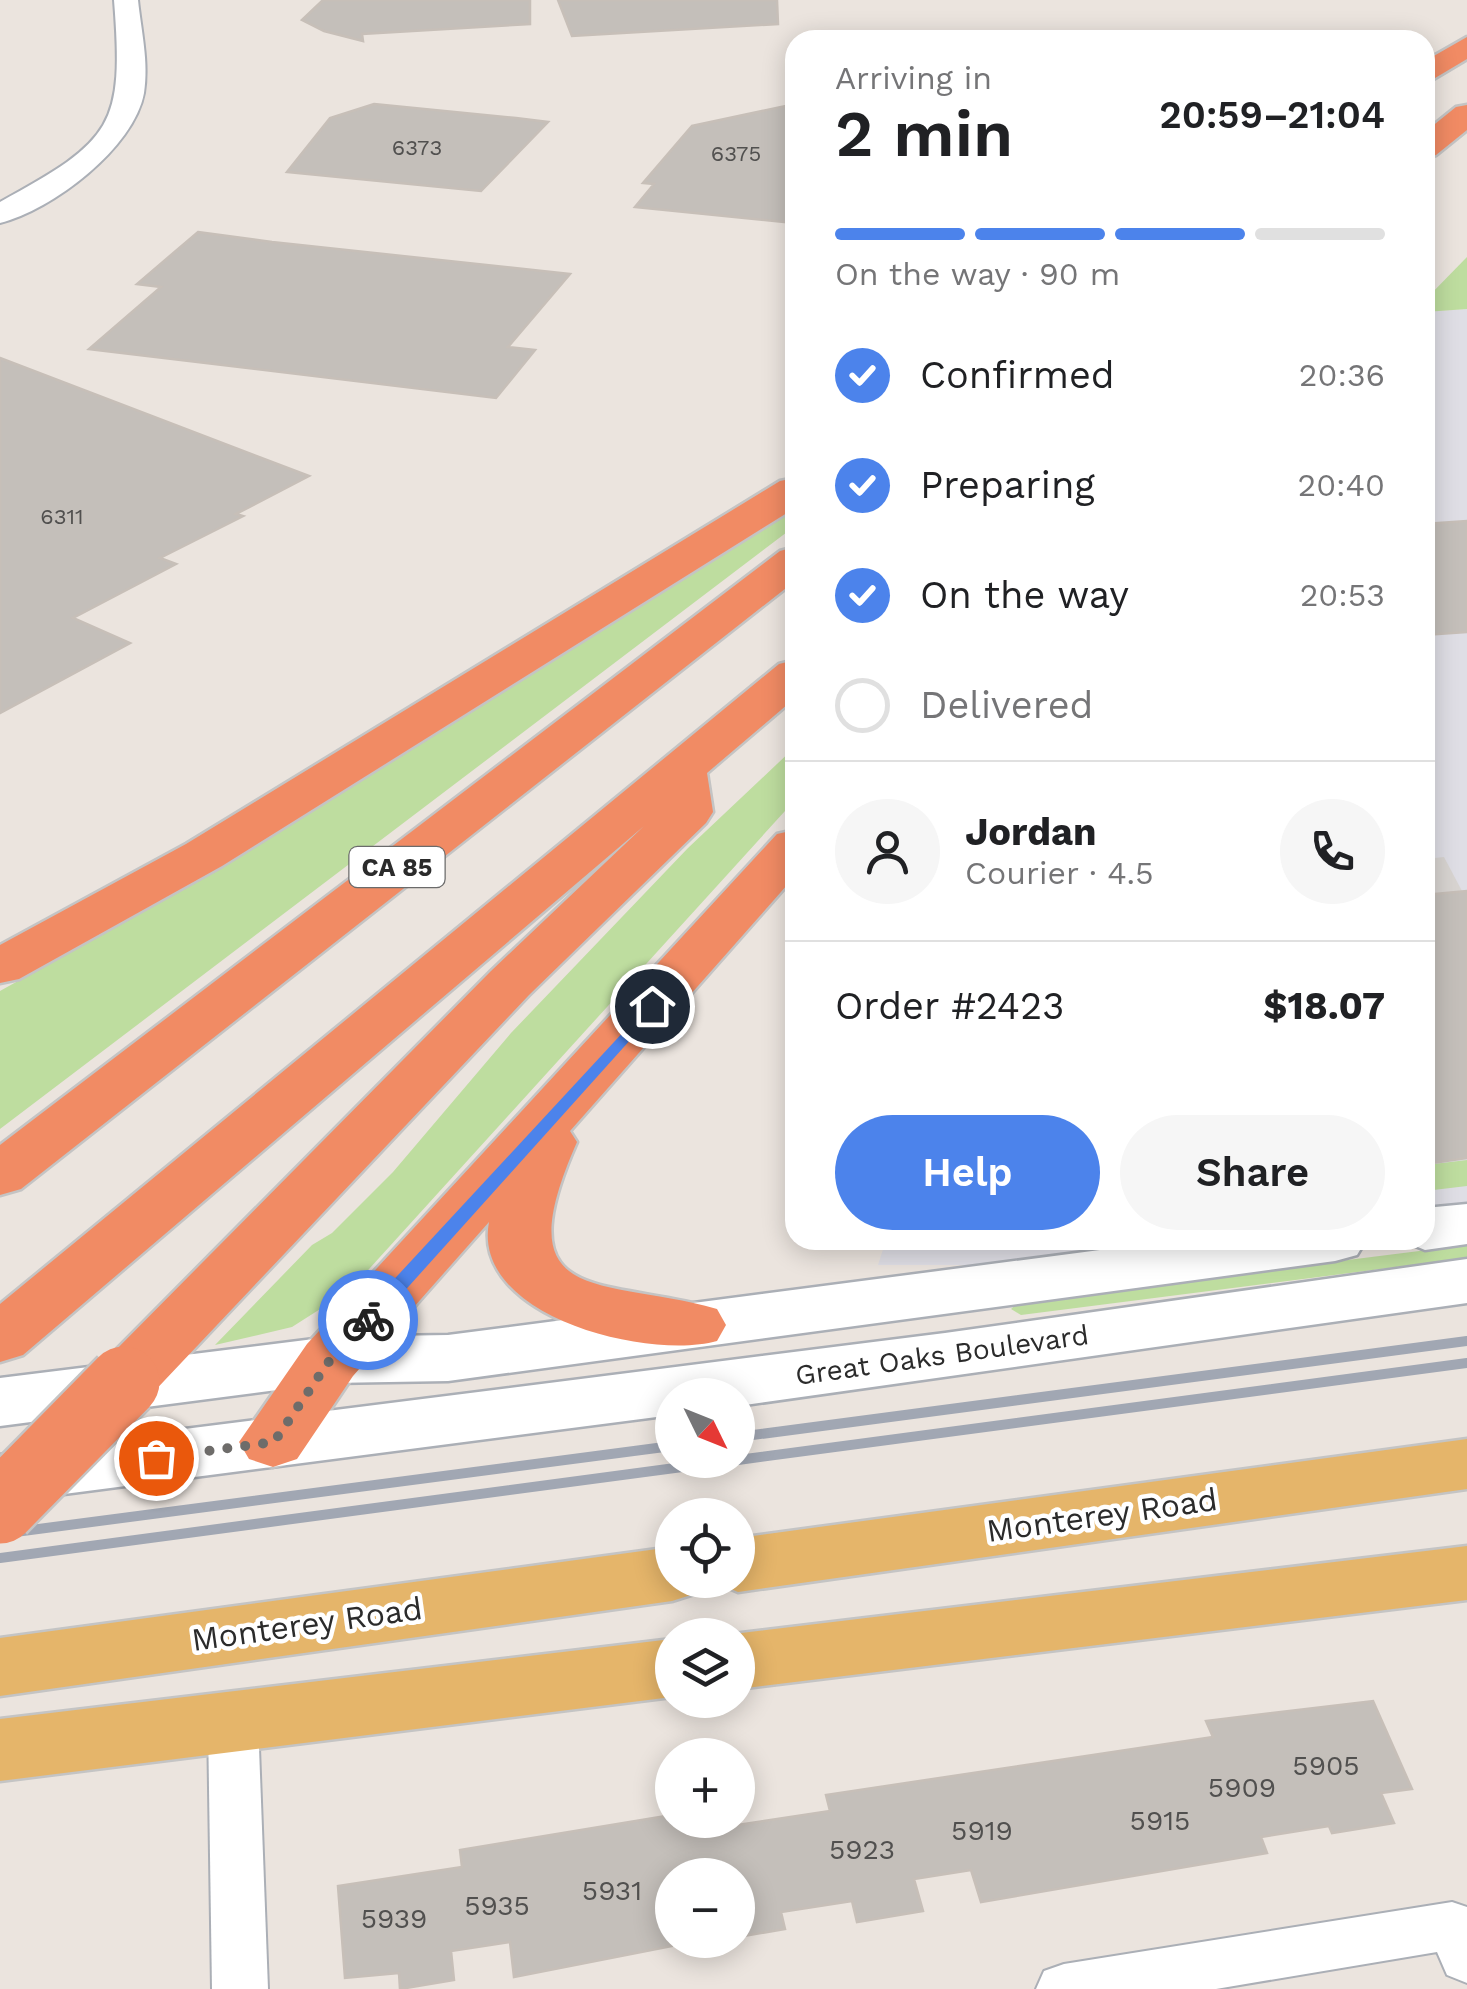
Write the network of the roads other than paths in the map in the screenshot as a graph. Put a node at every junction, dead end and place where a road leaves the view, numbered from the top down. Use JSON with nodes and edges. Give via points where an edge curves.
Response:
{"nodes":[{"id":1,"x":126,"y":0,"type":"edge"},
{"id":2,"x":1467,"y":46,"type":"edge"},
{"id":3,"x":1435,"y":68,"type":"edge"},
{"id":4,"x":1467,"y":114,"type":"edge"},
{"id":5,"x":1435,"y":140,"type":"edge"},
{"id":6,"x":0,"y":214,"type":"edge"},
{"id":7,"x":785,"y":496,"type":"edge"},
{"id":8,"x":785,"y":568,"type":"edge"},
{"id":9,"x":785,"y":682,"type":"edge"},
{"id":10,"x":682,"y":769,"type":"junction"},
{"id":11,"x":785,"y":855,"type":"edge"},
{"id":12,"x":0,"y":966,"type":"edge"},
{"id":13,"x":580,"y":1087,"type":"junction"},
{"id":14,"x":0,"y":1175,"type":"edge"},
{"id":15,"x":1467,"y":1224,"type":"edge"},
{"id":16,"x":1435,"y":1228,"type":"edge"},
{"id":17,"x":1260,"y":1250,"type":"edge"},
{"id":18,"x":1467,"y":1281,"type":"edge"},
{"id":19,"x":19,"y":1323,"type":"edge"},
{"id":20,"x":694,"y":1326,"type":"junction"},
{"id":21,"x":330,"y":1360,"type":"junction"},
{"id":22,"x":0,"y":1402,"type":"edge"},
{"id":23,"x":274,"y":1442,"type":"junction"},
{"id":24,"x":1467,"y":1464,"type":"edge"},
{"id":25,"x":0,"y":1478,"type":"edge"},
{"id":26,"x":0,"y":1508,"type":"edge"},
{"id":27,"x":755,"y":1563,"type":"edge"},
{"id":28,"x":1467,"y":1573,"type":"edge"},
{"id":29,"x":655,"y":1576,"type":"edge"},
{"id":30,"x":755,"y":1658,"type":"edge"},
{"id":31,"x":0,"y":1667,"type":"edge"},
{"id":32,"x":655,"y":1670,"type":"edge"},
{"id":33,"x":232,"y":1721,"type":"junction"},
{"id":34,"x":0,"y":1750,"type":"edge"},
{"id":35,"x":1467,"y":1958,"type":"edge"},
{"id":36,"x":240,"y":1989,"type":"edge"},
{"id":37,"x":1064,"y":1989,"type":"edge"}],
"edges":[{"from":1,"to":6,"type":"street","via":[[128,106],[108,140],[78,168]]},
{"from":2,"to":3,"type":"highway"},
{"from":4,"to":5,"type":"highway"},
{"from":7,"to":12,"type":"highway","via":[[204,855]]},
{"from":8,"to":14,"type":"highway","number":"CA 85"},
{"from":9,"to":10,"type":"highway"},
{"from":10,"to":19,"type":"highway"},
{"from":10,"to":26,"type":"highway","bridge":true,"via":[[688,812],[510,982]]},
{"from":11,"to":13,"type":"highway"},
{"from":13,"to":20,"type":"highway","via":[[526,1181],[517,1218],[520,1254],[554,1296],[586,1310]]},
{"from":13,"to":21,"type":"highway"},
{"from":15,"to":16,"type":"main road"},
{"from":17,"to":20,"type":"main road"},
{"from":18,"to":23,"type":"main road","name":"Great Oaks Boulevard"},
{"from":20,"to":21,"type":"main road","via":[[448,1358]]},
{"from":21,"to":22,"type":"main road"},
{"from":21,"to":23,"type":"highway"},
{"from":23,"to":25,"type":"main road","name":"Great Oaks Boulevard"},
{"from":24,"to":27,"type":"main road","name":"Monterey Road"},
{"from":28,"to":30,"type":"main road"},
{"from":29,"to":31,"type":"main road","name":"Monterey Road"},
{"from":32,"to":33,"type":"main road"},
{"from":33,"to":34,"type":"main road"},
{"from":33,"to":36,"type":"street"},
{"from":35,"to":37,"type":"street","via":[[1452,1926]]}]}
